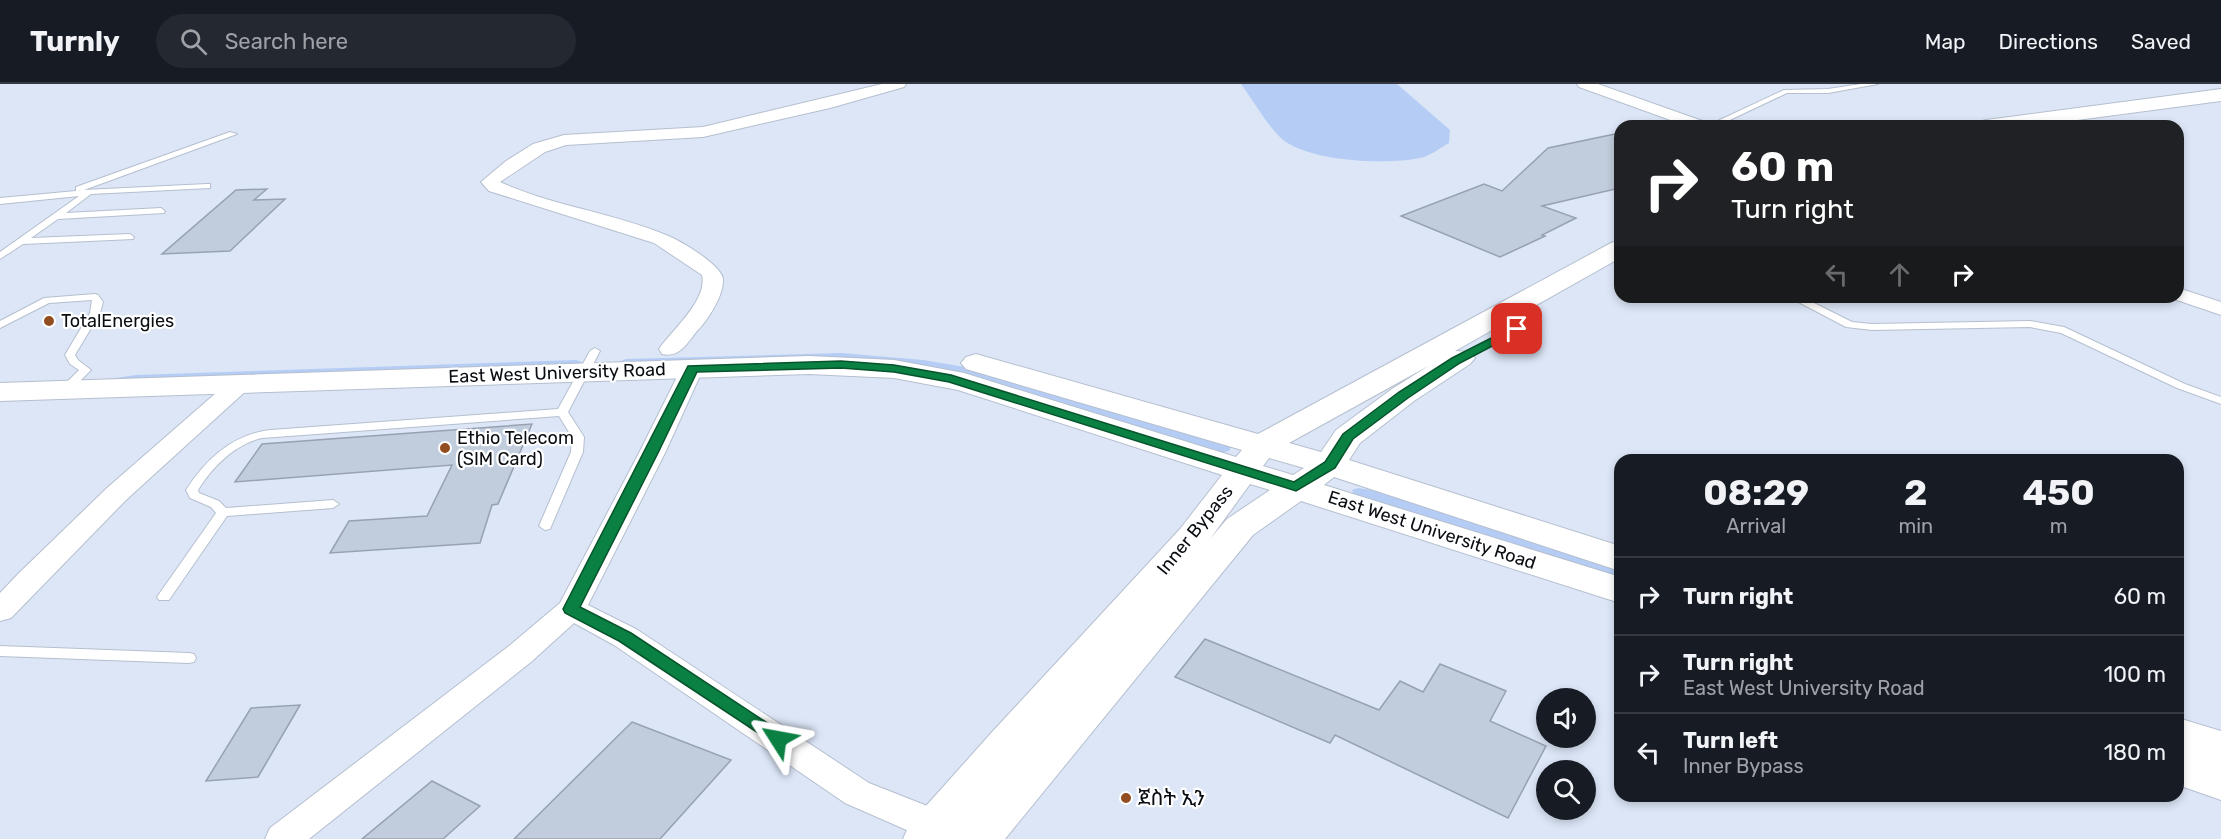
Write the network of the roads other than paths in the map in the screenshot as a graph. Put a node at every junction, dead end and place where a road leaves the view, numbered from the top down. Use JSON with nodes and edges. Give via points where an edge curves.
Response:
{"nodes":[{"id":1,"x":899,"y":84,"type":"edge"},
{"id":2,"x":1584,"y":84,"type":"edge"},
{"id":3,"x":1777,"y":84,"type":"edge"},
{"id":4,"x":1875,"y":84,"type":"edge"},
{"id":5,"x":1786,"y":91,"type":"junction"},
{"id":6,"x":2221,"y":95,"type":"edge"},
{"id":7,"x":2221,"y":104,"type":"edge"},
{"id":8,"x":1685,"y":120,"type":"edge"},
{"id":9,"x":1724,"y":120,"type":"edge"},
{"id":10,"x":2031,"y":120,"type":"edge"},
{"id":11,"x":2105,"y":120,"type":"edge"},
{"id":12,"x":233,"y":134,"type":"dead end"},
{"id":13,"x":207,"y":186,"type":"dead end"},
{"id":14,"x":88,"y":192,"type":"junction"},
{"id":15,"x":64,"y":194,"type":"junction"},
{"id":16,"x":0,"y":201,"type":"edge"},
{"id":17,"x":161,"y":211,"type":"dead end"},
{"id":18,"x":55,"y":216,"type":"junction"},
{"id":19,"x":129,"y":237,"type":"dead end"},
{"id":20,"x":20,"y":241,"type":"junction"},
{"id":21,"x":1614,"y":251,"type":"edge"},
{"id":22,"x":0,"y":255,"type":"edge"},
{"id":23,"x":1614,"y":275,"type":"edge"},
{"id":24,"x":2184,"y":296,"type":"edge"},
{"id":25,"x":1806,"y":303,"type":"edge"},
{"id":26,"x":2221,"y":309,"type":"edge"},
{"id":27,"x":0,"y":325,"type":"edge"},
{"id":28,"x":681,"y":359,"type":"junction"},
{"id":29,"x":589,"y":362,"type":"junction"},
{"id":30,"x":0,"y":374,"type":"edge"},
{"id":31,"x":76,"y":380,"type":"junction"},
{"id":32,"x":240,"y":384,"type":"junction"},
{"id":33,"x":0,"y":392,"type":"edge"},
{"id":34,"x":2221,"y":401,"type":"edge"},
{"id":35,"x":562,"y":412,"type":"junction"},
{"id":36,"x":1252,"y":458,"type":"junction"},
{"id":37,"x":1330,"y":465,"type":"junction"},
{"id":38,"x":1296,"y":487,"type":"junction"},
{"id":39,"x":333,"y":504,"type":"dead end"},
{"id":40,"x":223,"y":512,"type":"junction"},
{"id":41,"x":545,"y":526,"type":"dead end"},
{"id":42,"x":1614,"y":557,"type":"edge"},
{"id":43,"x":1614,"y":588,"type":"edge"},
{"id":44,"x":164,"y":597,"type":"dead end"},
{"id":45,"x":571,"y":609,"type":"junction"},
{"id":46,"x":0,"y":611,"type":"edge"},
{"id":47,"x":0,"y":651,"type":"edge"},
{"id":48,"x":189,"y":658,"type":"dead end"},
{"id":49,"x":2184,"y":737,"type":"edge"},
{"id":50,"x":2221,"y":748,"type":"edge"},
{"id":51,"x":2184,"y":770,"type":"edge"},
{"id":52,"x":2221,"y":782,"type":"edge"},
{"id":53,"x":931,"y":833,"type":"edge"},
{"id":54,"x":283,"y":839,"type":"edge"},
{"id":55,"x":970,"y":839,"type":"edge"},
{"id":56,"x":977,"y":839,"type":"edge"}],
"edges":[{"from":1,"to":28,"type":"street","via":[[703,132],[587,138],[549,144],[490,182],[495,187],[661,239],[711,273],[709,295],[694,321]]},
{"from":2,"to":8,"type":"street"},
{"from":3,"to":5,"type":"lane"},
{"from":4,"to":5,"type":"lane","via":[[1828,91]]},
{"from":5,"to":9,"type":"lane"},
{"from":6,"to":10,"type":"main road"},
{"from":7,"to":11,"type":"main road"},
{"from":12,"to":15,"type":"lane"},
{"from":13,"to":14,"type":"lane"},
{"from":14,"to":15,"type":"lane"},
{"from":14,"to":18,"type":"lane"},
{"from":15,"to":16,"type":"lane"},
{"from":17,"to":18,"type":"lane"},
{"from":18,"to":20,"type":"lane"},
{"from":19,"to":20,"type":"lane"},
{"from":20,"to":22,"type":"lane"},
{"from":21,"to":36,"type":"main road","name":"Inner Bypass"},
{"from":23,"to":37,"type":"main road","name":"Inner Bypass","via":[[1456,361],[1403,395],[1347,437]]},
{"from":24,"to":26,"type":"street"},
{"from":25,"to":34,"type":"lane","via":[[1850,324],[1872,327],[2030,324],[2064,330]]},
{"from":27,"to":31,"type":"lane","via":[[47,300],[94,297],[98,302],[95,313],[70,354]]},
{"from":28,"to":29,"type":"main road","name":"East West University Road"},
{"from":28,"to":36,"type":"main road","name":"East West University Road","via":[[841,365],[951,378]]},
{"from":28,"to":45,"type":"street","via":[[652,453]]},
{"from":29,"to":31,"type":"main road","name":"East West University Road"},
{"from":29,"to":32,"type":"main road","name":"East West University Road"},
{"from":29,"to":35,"type":"lane"},
{"from":30,"to":31,"type":"main road","name":"East West University Road"},
{"from":31,"to":32,"type":"main road","name":"East West University Road"},
{"from":31,"to":33,"type":"main road","name":"East West University Road"},
{"from":32,"to":46,"type":"street","via":[[51,555]]},
{"from":35,"to":40,"type":"lane","via":[[251,437],[212,464],[192,490]]},
{"from":35,"to":41,"type":"lane","via":[[578,437],[578,452]]},
{"from":36,"to":37,"type":"main road","name":"East West University Road"},
{"from":36,"to":38,"type":"main road","name":"East West University Road"},
{"from":36,"to":53,"type":"main road","name":"Inner Bypass","via":[[1193,537]]},
{"from":37,"to":38,"type":"main road","name":"Inner Bypass"},
{"from":37,"to":42,"type":"main road","name":"East West University Road"},
{"from":38,"to":43,"type":"main road","name":"East West University Road"},
{"from":38,"to":56,"type":"main road","name":"Inner Bypass","via":[[1240,527]]},
{"from":39,"to":40,"type":"lane"},
{"from":40,"to":44,"type":"lane"},
{"from":45,"to":53,"type":"street","via":[[625,637],[857,793]]},
{"from":45,"to":54,"type":"street","via":[[520,654]]},
{"from":47,"to":48,"type":"lane"},
{"from":49,"to":50,"type":"main road"},
{"from":51,"to":52,"type":"main road"},
{"from":53,"to":55,"type":"street"}]}
